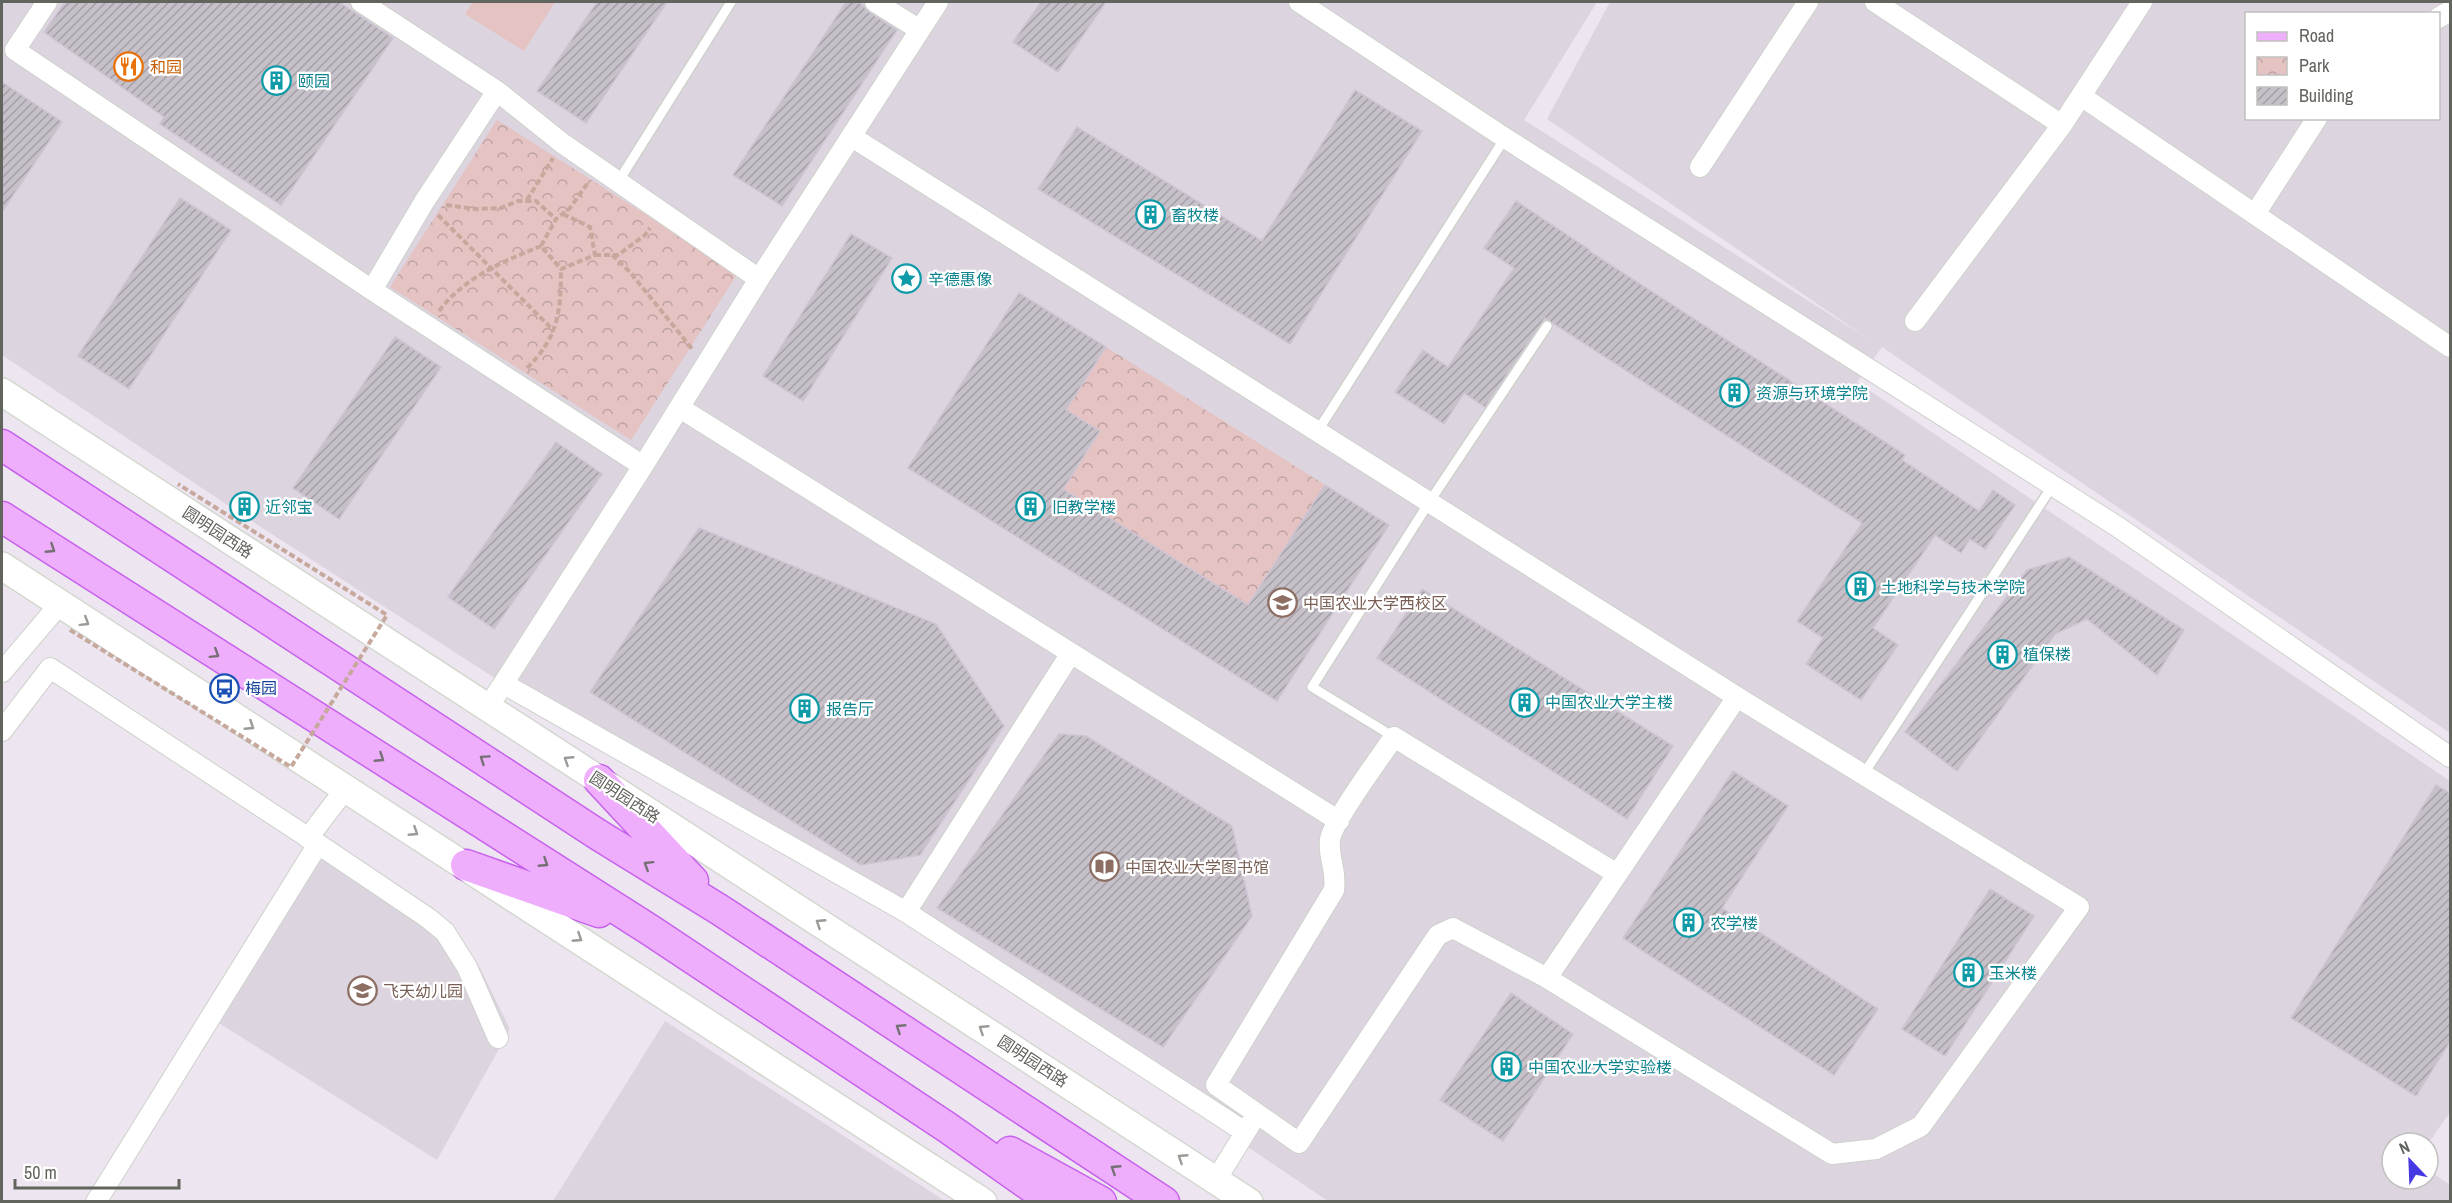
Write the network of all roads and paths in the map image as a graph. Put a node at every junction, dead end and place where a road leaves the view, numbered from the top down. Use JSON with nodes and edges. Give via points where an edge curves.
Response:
{"nodes":[{"id":1,"x":47,"y":2,"type":"edge"},
{"id":2,"x":361,"y":2,"type":"edge"},
{"id":3,"x":731,"y":2,"type":"edge"},
{"id":4,"x":875,"y":2,"type":"edge"},
{"id":5,"x":938,"y":2,"type":"edge"},
{"id":6,"x":1299,"y":2,"type":"edge"},
{"id":7,"x":1808,"y":2,"type":"edge"},
{"id":8,"x":1875,"y":2,"type":"edge"},
{"id":9,"x":2142,"y":2,"type":"edge"},
{"id":10,"x":920,"y":30,"type":"junction"},
{"id":11,"x":497,"y":92,"type":"junction"},
{"id":12,"x":2081,"y":96,"type":"junction"},
{"id":13,"x":2316,"y":120,"type":"edge"},
{"id":14,"x":2062,"y":125,"type":"junction"},
{"id":15,"x":852,"y":137,"type":"junction"},
{"id":16,"x":1505,"y":138,"type":"junction"},
{"id":17,"x":562,"y":143,"type":"junction"},
{"id":18,"x":1700,"y":167,"type":"dead end"},
{"id":19,"x":598,"y":168,"type":"junction"},
{"id":20,"x":618,"y":182,"type":"junction"},
{"id":21,"x":526,"y":201,"type":"junction"},
{"id":22,"x":424,"y":202,"type":"junction"},
{"id":23,"x":661,"y":212,"type":"junction"},
{"id":24,"x":563,"y":214,"type":"junction"},
{"id":25,"x":2254,"y":214,"type":"junction"},
{"id":26,"x":556,"y":219,"type":"junction"},
{"id":27,"x":541,"y":246,"type":"junction"},
{"id":28,"x":595,"y":255,"type":"junction"},
{"id":29,"x":612,"y":255,"type":"junction"},
{"id":30,"x":490,"y":267,"type":"junction"},
{"id":31,"x":561,"y":269,"type":"junction"},
{"id":32,"x":759,"y":279,"type":"junction"},
{"id":33,"x":372,"y":290,"type":"junction"},
{"id":34,"x":1915,"y":321,"type":"dead end"},
{"id":35,"x":428,"y":326,"type":"junction"},
{"id":36,"x":1547,"y":326,"type":"dead end"},
{"id":37,"x":554,"y":331,"type":"junction"},
{"id":38,"x":2451,"y":348,"type":"edge"},
{"id":39,"x":705,"y":366,"type":"junction"},
{"id":40,"x":513,"y":382,"type":"junction"},
{"id":41,"x":2,"y":392,"type":"edge"},
{"id":42,"x":680,"y":408,"type":"junction"},
{"id":43,"x":1317,"y":432,"type":"junction"},
{"id":44,"x":2,"y":444,"type":"edge"},
{"id":45,"x":643,"y":466,"type":"junction"},
{"id":46,"x":178,"y":484,"type":"dead end"},
{"id":47,"x":2053,"y":485,"type":"junction"},
{"id":48,"x":1430,"y":501,"type":"junction"},
{"id":49,"x":2,"y":517,"type":"edge"},
{"id":50,"x":2,"y":566,"type":"edge"},
{"id":51,"x":59,"y":605,"type":"junction"},
{"id":52,"x":70,"y":630,"type":"dead end"},
{"id":53,"x":1071,"y":653,"type":"junction"},
{"id":54,"x":2,"y":672,"type":"edge"},
{"id":55,"x":504,"y":684,"type":"junction"},
{"id":56,"x":1737,"y":697,"type":"junction"},
{"id":57,"x":488,"y":707,"type":"junction"},
{"id":58,"x":2,"y":731,"type":"edge"},
{"id":59,"x":1394,"y":737,"type":"junction"},
{"id":60,"x":2451,"y":757,"type":"edge"},
{"id":61,"x":1863,"y":775,"type":"junction"},
{"id":62,"x":599,"y":780,"type":"junction"},
{"id":63,"x":346,"y":788,"type":"junction"},
{"id":64,"x":1338,"y":820,"type":"junction"},
{"id":65,"x":313,"y":841,"type":"junction"},
{"id":66,"x":466,"y":865,"type":"junction"},
{"id":67,"x":1617,"y":874,"type":"junction"},
{"id":68,"x":720,"y":910,"type":"junction"},
{"id":69,"x":906,"y":912,"type":"junction"},
{"id":70,"x":650,"y":930,"type":"junction"},
{"id":71,"x":1547,"y":978,"type":"junction"},
{"id":72,"x":498,"y":1038,"type":"dead end"},
{"id":73,"x":1257,"y":1114,"type":"junction"},
{"id":74,"x":948,"y":1128,"type":"junction"},
{"id":75,"x":1245,"y":1132,"type":"junction"},
{"id":76,"x":1216,"y":1180,"type":"junction"},
{"id":77,"x":96,"y":1202,"type":"edge"},
{"id":78,"x":983,"y":1202,"type":"edge"},
{"id":79,"x":1053,"y":1202,"type":"edge"},
{"id":80,"x":1101,"y":1202,"type":"edge"},
{"id":81,"x":1164,"y":1202,"type":"edge"},
{"id":82,"x":1249,"y":1202,"type":"edge"}],
"edges":[{"from":1,"to":33,"type":"street","via":[[15,50]]},
{"from":2,"to":11,"type":"street"},
{"from":3,"to":20,"type":"lane"},
{"from":4,"to":10,"type":"street"},
{"from":5,"to":10,"type":"street"},
{"from":6,"to":16,"type":"street"},
{"from":7,"to":18,"type":"street"},
{"from":8,"to":14,"type":"street"},
{"from":9,"to":12,"type":"street"},
{"from":10,"to":15,"type":"street"},
{"from":11,"to":17,"type":"street"},
{"from":11,"to":22,"type":"street"},
{"from":12,"to":14,"type":"street"},
{"from":12,"to":25,"type":"street"},
{"from":13,"to":25,"type":"street"},
{"from":14,"to":34,"type":"street"},
{"from":15,"to":32,"type":"street"},
{"from":15,"to":43,"type":"street"},
{"from":16,"to":43,"type":"lane"},
{"from":16,"to":47,"type":"street"},
{"from":17,"to":19,"type":"street"},
{"from":17,"to":21,"type":"path"},
{"from":19,"to":20,"type":"street"},
{"from":19,"to":24,"type":"path"},
{"from":20,"to":23,"type":"street"},
{"from":21,"to":22,"type":"path","via":[[476,209]]},
{"from":21,"to":26,"type":"path","via":[[536,201]]},
{"from":22,"to":30,"type":"path"},
{"from":22,"to":33,"type":"street"},
{"from":23,"to":29,"type":"path","via":[[645,235],[618,255]]},
{"from":23,"to":32,"type":"street"},
{"from":24,"to":26,"type":"path"},
{"from":24,"to":28,"type":"path","via":[[590,227]]},
{"from":25,"to":38,"type":"street"},
{"from":26,"to":27,"type":"path"},
{"from":27,"to":30,"type":"path"},
{"from":27,"to":31,"type":"path"},
{"from":28,"to":29,"type":"path"},
{"from":28,"to":31,"type":"path"},
{"from":29,"to":39,"type":"path"},
{"from":30,"to":35,"type":"path","via":[[451,295]]},
{"from":30,"to":37,"type":"path"},
{"from":31,"to":37,"type":"path","via":[[561,304]]},
{"from":32,"to":39,"type":"street"},
{"from":33,"to":35,"type":"street"},
{"from":35,"to":40,"type":"street"},
{"from":36,"to":48,"type":"lane"},
{"from":37,"to":40,"type":"path","via":[[539,357]]},
{"from":39,"to":42,"type":"street"},
{"from":40,"to":45,"type":"street"},
{"from":41,"to":57,"type":"street","name":"圆明园西路"},
{"from":42,"to":45,"type":"street"},
{"from":42,"to":53,"type":"street"},
{"from":43,"to":48,"type":"street"},
{"from":68,"to":44,"type":"main road","one_way":true,"via":[[597,834]]},
{"from":45,"to":55,"type":"street"},
{"from":46,"to":52,"type":"path","bridge":true,"via":[[387,615],[291,767]]},
{"from":47,"to":60,"type":"street"},
{"from":47,"to":61,"type":"lane"},
{"from":48,"to":56,"type":"street"},
{"from":48,"to":59,"type":"lane","via":[[1312,687]]},
{"from":49,"to":70,"type":"main road","one_way":true},
{"from":50,"to":51,"type":"street"},
{"from":51,"to":54,"type":"street"},
{"from":51,"to":63,"type":"street","one_way":true},
{"from":53,"to":64,"type":"street"},
{"from":53,"to":69,"type":"street"},
{"from":55,"to":57,"type":"street"},
{"from":55,"to":69,"type":"street"},
{"from":56,"to":61,"type":"street"},
{"from":56,"to":67,"type":"street"},
{"from":62,"to":57,"type":"street","name":"圆明园西路","one_way":true},
{"from":58,"to":65,"type":"street","via":[[50,668]]},
{"from":59,"to":64,"type":"street"},
{"from":59,"to":67,"type":"street"},
{"from":61,"to":71,"type":"street","via":[[2079,907],[1921,1126],[1876,1149],[1832,1154]]},
{"from":62,"to":68,"type":"main road"},
{"from":76,"to":62,"type":"street","name":"圆明园西路","one_way":true},
{"from":63,"to":65,"type":"street"},
{"from":63,"to":66,"type":"street","one_way":true},
{"from":64,"to":73,"type":"street","via":[[1330,838],[1336,876],[1334,890],[1216,1085]]},
{"from":65,"to":72,"type":"street","via":[[445,932],[467,968]]},
{"from":65,"to":77,"type":"street"},
{"from":66,"to":70,"type":"main road"},
{"from":66,"to":78,"type":"street","one_way":true},
{"from":67,"to":71,"type":"street"},
{"from":81,"to":68,"type":"main road","one_way":true},
{"from":69,"to":75,"type":"street"},
{"from":70,"to":74,"type":"main road"},
{"from":71,"to":73,"type":"street","via":[[1453,928],[1446,931],[1438,935],[1299,1143]]},
{"from":73,"to":75,"type":"street"},
{"from":74,"to":79,"type":"main road"},
{"from":74,"to":80,"type":"main road","via":[[1020,1156]]},
{"from":75,"to":76,"type":"street"},
{"from":76,"to":82,"type":"street","name":"圆明园西路"}]}
